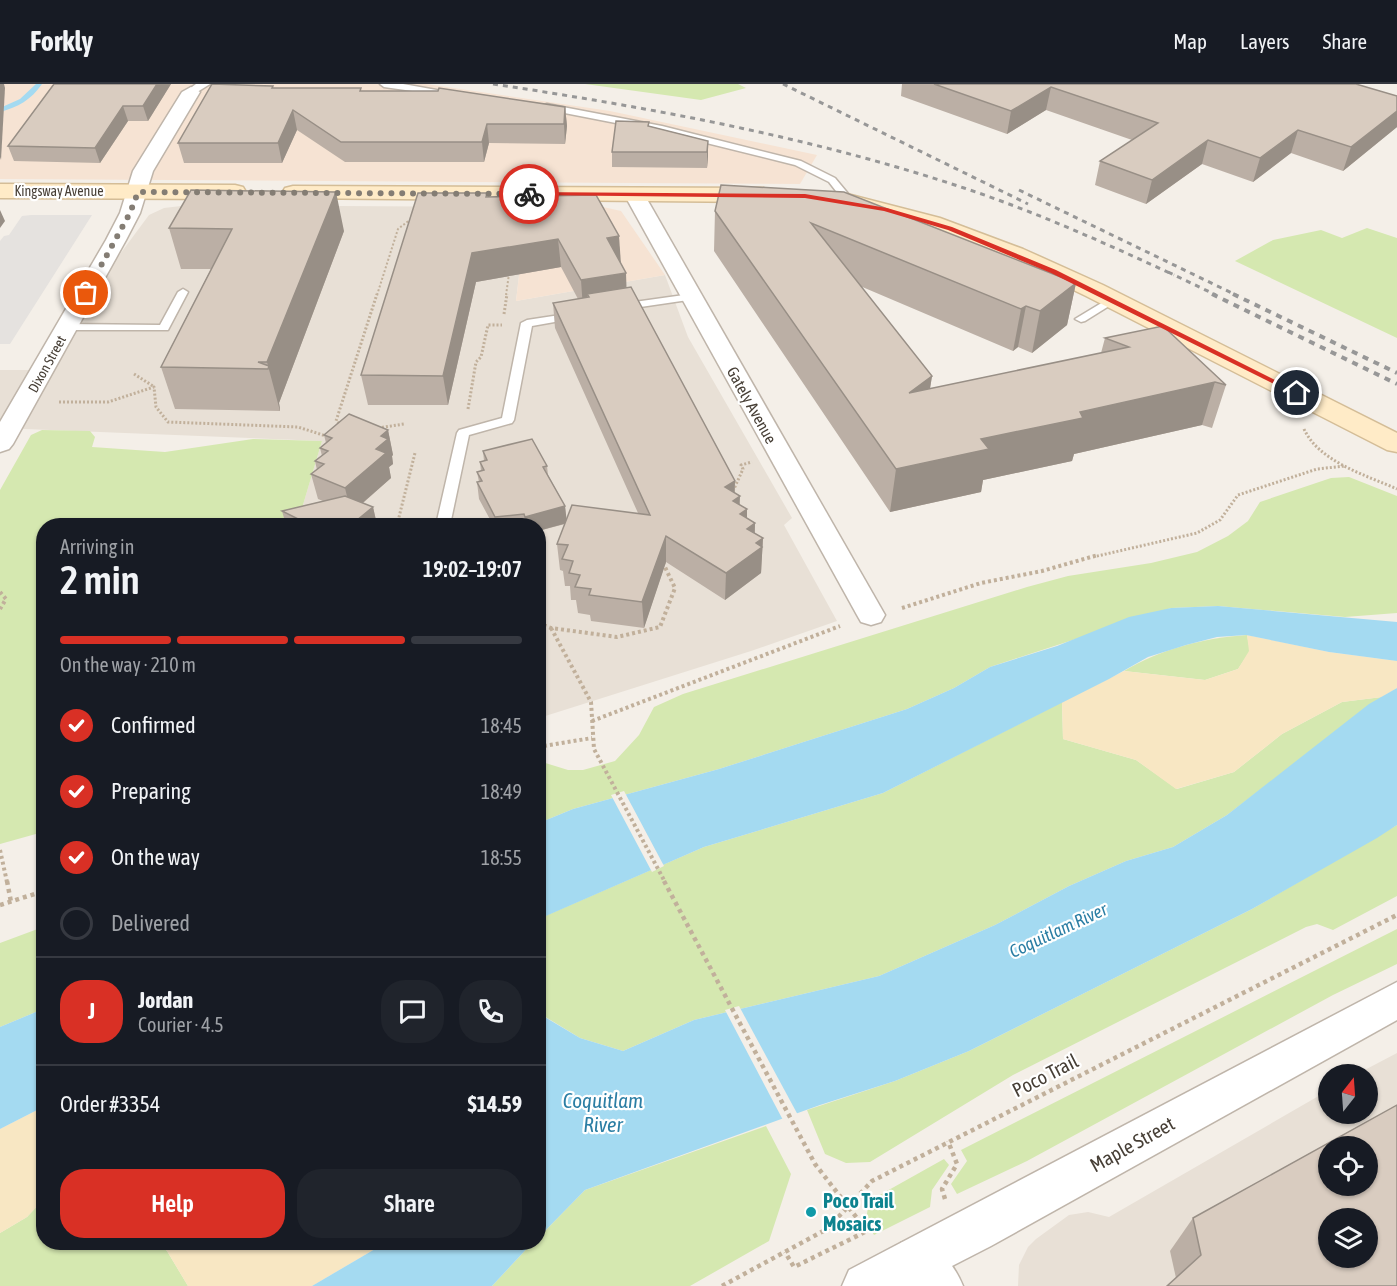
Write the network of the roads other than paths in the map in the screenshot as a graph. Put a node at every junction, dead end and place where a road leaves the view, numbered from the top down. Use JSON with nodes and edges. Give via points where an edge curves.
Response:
{"nodes":[{"id":1,"x":384,"y":84,"type":"edge"},
{"id":2,"x":198,"y":88,"type":"edge"},
{"id":3,"x":467,"y":95,"type":"edge"},
{"id":4,"x":533,"y":105,"type":"edge"},
{"id":5,"x":0,"y":191,"type":"edge"},
{"id":6,"x":138,"y":192,"type":"junction"},
{"id":7,"x":634,"y":194,"type":"junction"},
{"id":8,"x":784,"y":196,"type":"edge"},
{"id":9,"x":818,"y":198,"type":"edge"},
{"id":10,"x":850,"y":202,"type":"junction"},
{"id":11,"x":183,"y":292,"type":"dead end"},
{"id":12,"x":691,"y":297,"type":"junction"},
{"id":13,"x":1113,"y":299,"type":"junction"},
{"id":14,"x":608,"y":309,"type":"edge"},
{"id":15,"x":585,"y":314,"type":"edge"},
{"id":16,"x":1081,"y":319,"type":"dead end"},
{"id":17,"x":67,"y":327,"type":"junction"},
{"id":18,"x":0,"y":444,"type":"edge"},
{"id":19,"x":1397,"y":444,"type":"edge"},
{"id":20,"x":445,"y":518,"type":"edge"},
{"id":21,"x":871,"y":615,"type":"road end"},
{"id":22,"x":1397,"y":1000,"type":"edge"},
{"id":23,"x":929,"y":1272,"type":"edge"},
{"id":24,"x":865,"y":1286,"type":"edge"}],
"edges":[{"from":1,"to":3,"type":"lane"},
{"from":2,"to":6,"type":"street","name":"Dixon Street","via":[[143,171]]},
{"from":4,"to":10,"type":"lane","via":[[662,129],[798,163],[832,180]]},
{"from":5,"to":6,"type":"main road","name":"Kingsway Avenue"},
{"from":6,"to":7,"type":"main road","name":"Kingsway Avenue"},
{"from":6,"to":17,"type":"street","name":"Dixon Street"},
{"from":7,"to":8,"type":"main road","name":"Kingsway Avenue"},
{"from":7,"to":12,"type":"street","name":"Gately Avenue"},
{"from":9,"to":10,"type":"main road"},
{"from":10,"to":13,"type":"main road","via":[[950,229]]},
{"from":11,"to":17,"type":"lane","via":[[164,328]]},
{"from":12,"to":14,"type":"lane"},
{"from":12,"to":21,"type":"street","name":"Gately Avenue"},
{"from":13,"to":16,"type":"lane"},
{"from":13,"to":19,"type":"main road"},
{"from":15,"to":20,"type":"lane","via":[[527,323],[508,420],[463,433]]},
{"from":17,"to":18,"type":"street","name":"Dixon Street"},
{"from":22,"to":23,"type":"street","name":"Maple Street","via":[[975,1230]]},
{"from":23,"to":24,"type":"street","name":"Maple Street"}]}
